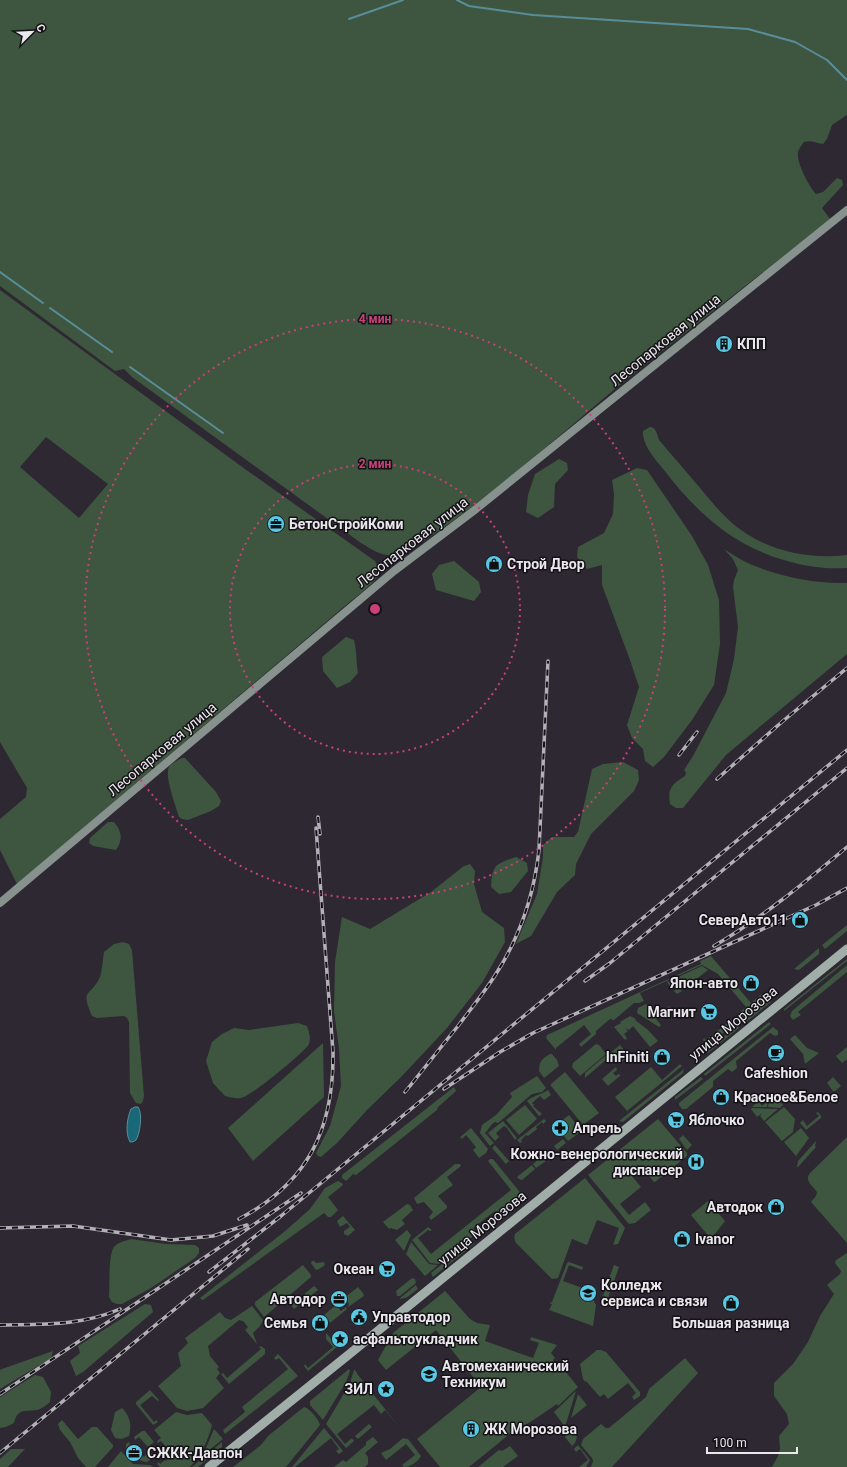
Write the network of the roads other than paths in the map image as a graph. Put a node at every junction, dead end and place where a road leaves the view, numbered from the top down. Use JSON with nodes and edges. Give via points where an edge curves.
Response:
{"nodes":[{"id":1,"x":847,"y":210,"type":"edge"},
{"id":2,"x":0,"y":903,"type":"edge"},
{"id":3,"x":847,"y":949,"type":"edge"},
{"id":4,"x":209,"y":1467,"type":"edge"}],
"edges":[{"from":1,"to":2,"type":"street","name":"Лесопарковая улица","via":[[476,510],[394,571]]},
{"from":3,"to":4,"type":"main road","name":"улица Морозова"}]}
